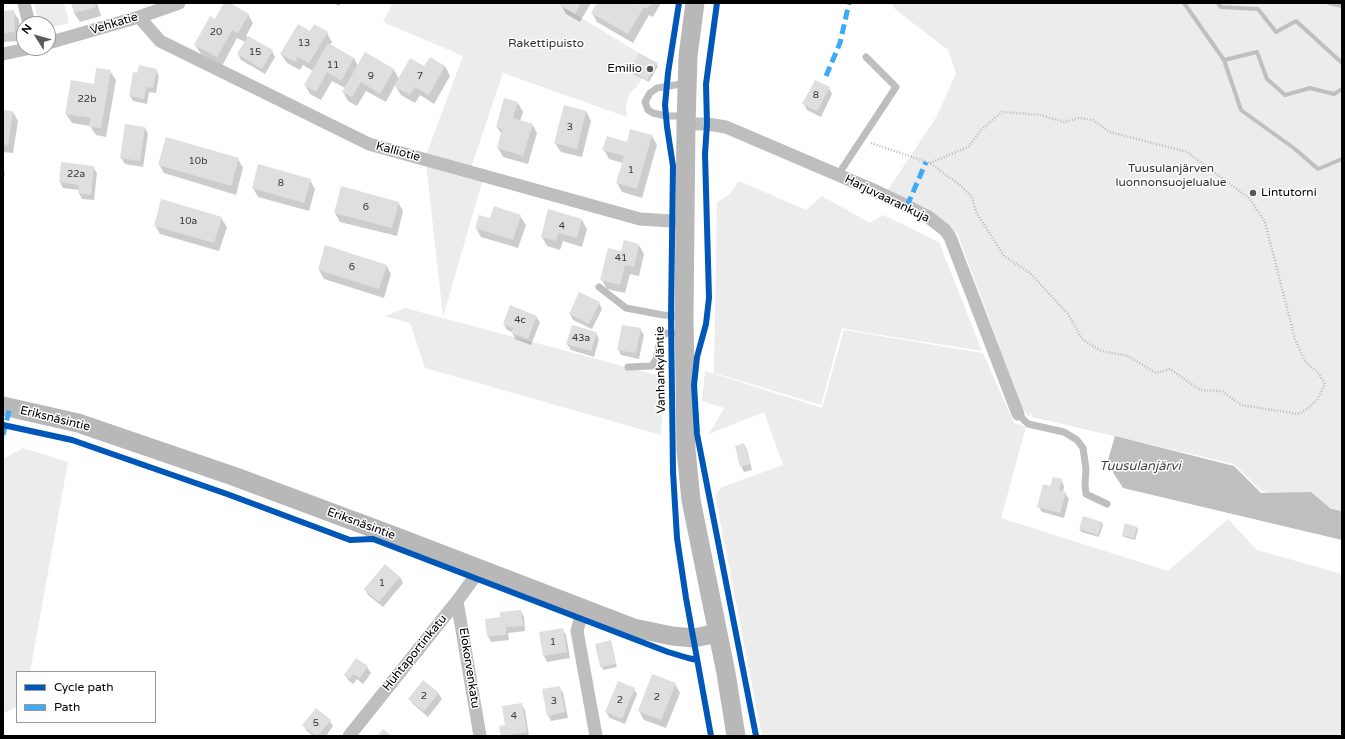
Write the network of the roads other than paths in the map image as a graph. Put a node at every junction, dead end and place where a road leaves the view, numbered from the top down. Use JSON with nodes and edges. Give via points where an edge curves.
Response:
{"nodes":[{"id":1,"x":24,"y":3,"type":"edge"},
{"id":2,"x":179,"y":3,"type":"edge"},
{"id":3,"x":695,"y":3,"type":"edge"},
{"id":4,"x":27,"y":16,"type":"edge"},
{"id":5,"x":139,"y":17,"type":"junction"},
{"id":6,"x":56,"y":41,"type":"edge"},
{"id":7,"x":16,"y":51,"type":"edge"},
{"id":8,"x":3,"y":54,"type":"edge"},
{"id":9,"x":866,"y":57,"type":"dead end"},
{"id":10,"x":687,"y":83,"type":"junction"},
{"id":11,"x":686,"y":120,"type":"junction"},
{"id":12,"x":838,"y":175,"type":"junction"},
{"id":13,"x":685,"y":220,"type":"junction"},
{"id":14,"x":599,"y":287,"type":"dead end"},
{"id":15,"x":684,"y":325,"type":"junction"},
{"id":16,"x":628,"y":367,"type":"dead end"},
{"id":17,"x":3,"y":406,"type":"edge"},
{"id":18,"x":1018,"y":414,"type":"joint"},
{"id":19,"x":1107,"y":504,"type":"dead end"},
{"id":20,"x":478,"y":568,"type":"junction"},
{"id":21,"x":458,"y":601,"type":"junction"},
{"id":22,"x":583,"y":608,"type":"junction"},
{"id":23,"x":718,"y":632,"type":"junction"},
{"id":24,"x":349,"y":736,"type":"edge"},
{"id":25,"x":480,"y":736,"type":"edge"},
{"id":26,"x":596,"y":736,"type":"edge"},
{"id":27,"x":736,"y":736,"type":"edge"}],
"edges":[{"from":1,"to":4,"type":"street"},
{"from":2,"to":5,"type":"street","name":"Vehkatie"},
{"from":3,"to":10,"type":"street","name":"Vanhankyläntie"},
{"from":5,"to":6,"type":"street","name":"Vehkatie"},
{"from":5,"to":13,"type":"street","name":"Kalliotie","via":[[160,41],[369,144],[640,219]]},
{"from":7,"to":8,"type":"street"},
{"from":9,"to":12,"type":"lane","via":[[896,87]]},
{"from":10,"to":11,"type":"street","name":"Vanhankyläntie"},
{"from":10,"to":11,"type":"lane","via":[[657,88],[650,93],[645,102],[648,110],[653,113]]},
{"from":11,"to":12,"type":"street","name":"Harjuvaarankuja","via":[[726,127]]},
{"from":11,"to":13,"type":"street","name":"Vanhankyläntie"},
{"from":12,"to":18,"type":"street","name":"Harjuvaarankuja","via":[[927,216],[945,230],[950,237]]},
{"from":13,"to":15,"type":"street","name":"Vanhankyläntie"},
{"from":14,"to":15,"type":"lane","via":[[626,308],[663,315]]},
{"from":15,"to":16,"type":"lane","via":[[661,337],[652,366]]},
{"from":15,"to":23,"type":"street","name":"Vanhankyläntie","via":[[686,450],[691,500]]},
{"from":17,"to":20,"type":"street","name":"Eriksnäsintie","via":[[86,425],[233,476]]},
{"from":18,"to":19,"type":"lane","via":[[1028,424],[1064,432],[1078,440],[1083,448],[1086,494]]},
{"from":20,"to":21,"type":"street","name":"Huhtaportinkatu"},
{"from":20,"to":22,"type":"street","name":"Eriksnäsintie"},
{"from":21,"to":24,"type":"street","name":"Huhtaportinkatu"},
{"from":21,"to":25,"type":"street","name":"Elokorvenkatu"},
{"from":22,"to":23,"type":"street","name":"Eriksnäsintie","via":[[634,628],[672,636],[694,638]]},
{"from":22,"to":26,"type":"street","via":[[577,631]]},
{"from":23,"to":27,"type":"street","name":"Vanhankyläntie"}]}
